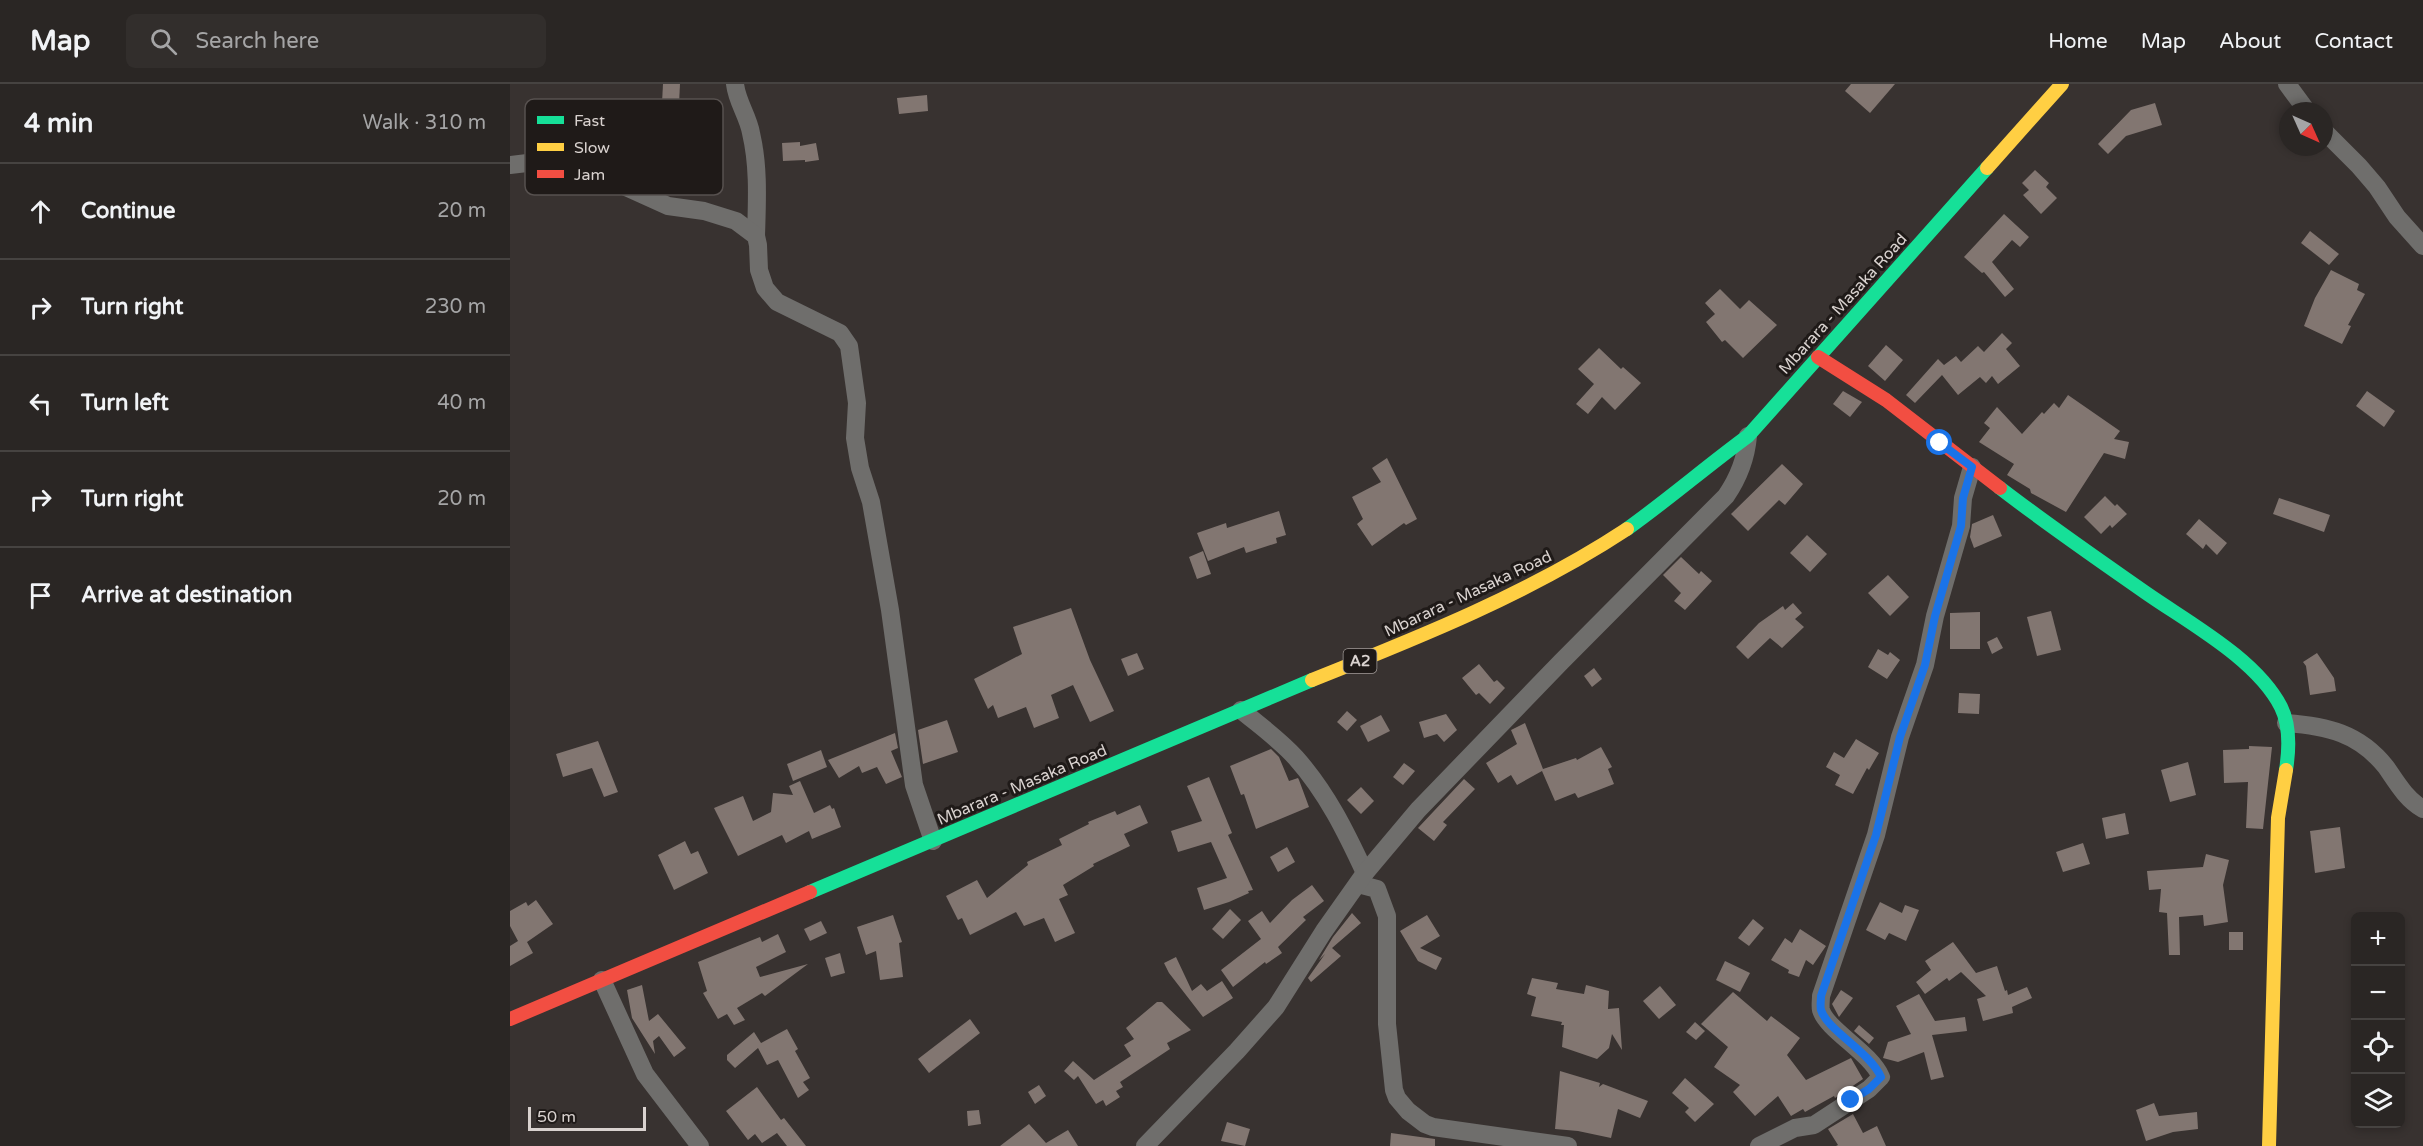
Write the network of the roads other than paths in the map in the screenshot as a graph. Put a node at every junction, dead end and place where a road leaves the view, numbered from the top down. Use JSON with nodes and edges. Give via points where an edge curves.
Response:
{"nodes":[{"id":1,"x":735,"y":84,"type":"edge"},
{"id":2,"x":2062,"y":84,"type":"edge"},
{"id":3,"x":2287,"y":84,"type":"edge"},
{"id":4,"x":2300,"y":102,"type":"edge"},
{"id":5,"x":2333,"y":140,"type":"edge"},
{"id":6,"x":525,"y":163,"type":"edge"},
{"id":7,"x":510,"y":165,"type":"edge"},
{"id":8,"x":642,"y":195,"type":"edge"},
{"id":9,"x":756,"y":236,"type":"junction"},
{"id":10,"x":2423,"y":246,"type":"edge"},
{"id":11,"x":1818,"y":357,"type":"junction"},
{"id":12,"x":1748,"y":436,"type":"junction"},
{"id":13,"x":1972,"y":467,"type":"junction"},
{"id":14,"x":1240,"y":710,"type":"junction"},
{"id":15,"x":2286,"y":723,"type":"junction"},
{"id":16,"x":2423,"y":809,"type":"edge"},
{"id":17,"x":933,"y":841,"type":"junction"},
{"id":18,"x":1361,"y":878,"type":"junction"},
{"id":19,"x":602,"y":980,"type":"junction"},
{"id":20,"x":510,"y":1019,"type":"edge"},
{"id":21,"x":700,"y":1146,"type":"edge"},
{"id":22,"x":1145,"y":1146,"type":"edge"},
{"id":23,"x":1568,"y":1146,"type":"edge"},
{"id":24,"x":1759,"y":1146,"type":"edge"},
{"id":25,"x":2269,"y":1146,"type":"edge"}],
"edges":[{"from":1,"to":9,"type":"street","via":[[751,131],[758,172]]},
{"from":2,"to":11,"type":"main road","name":"Mbarara - Masaka Road","number":"A2"},
{"from":3,"to":4,"type":"street"},
{"from":5,"to":10,"type":"street"},
{"from":6,"to":7,"type":"street"},
{"from":8,"to":9,"type":"street","via":[[668,206],[736,221]]},
{"from":9,"to":17,"type":"street","via":[[765,288],[777,302],[840,333],[849,346],[860,468],[871,502],[890,610],[915,785]]},
{"from":11,"to":12,"type":"main road","name":"Mbarara - Masaka Road","number":"A2"},
{"from":11,"to":13,"type":"main road","via":[[1886,400]]},
{"from":12,"to":14,"type":"main road","name":"Mbarara - Masaka Road","number":"A2","via":[[1669,499],[1571,564],[1419,637]]},
{"from":12,"to":18,"type":"street","via":[[1740,473],[1717,506],[1418,810]]},
{"from":13,"to":15,"type":"main road","via":[[2240,659],[2268,688]]},
{"from":13,"to":24,"type":"street","via":[[1925,665],[1900,737],[1876,835],[1821,996],[1822,1012],[1868,1058],[1881,1077],[1814,1125],[1795,1128]]},
{"from":14,"to":17,"type":"main road","name":"Mbarara - Masaka Road","number":"A2"},
{"from":14,"to":18,"type":"street","via":[[1295,757],[1334,809]]},
{"from":15,"to":16,"type":"street","via":[[2342,733],[2372,751],[2406,796]]},
{"from":15,"to":25,"type":"main road","via":[[2287,762],[2278,818]]},
{"from":17,"to":19,"type":"main road","name":"Mbarara - Masaka Road","number":"A2"},
{"from":18,"to":22,"type":"street","via":[[1276,1007]]},
{"from":18,"to":23,"type":"street","via":[[1377,889],[1387,916],[1387,1024],[1394,1090],[1402,1104],[1416,1118],[1434,1127]]},
{"from":19,"to":20,"type":"main road","name":"Mbarara - Masaka Road","number":"A2"},
{"from":19,"to":21,"type":"street","via":[[645,1074]]}]}
